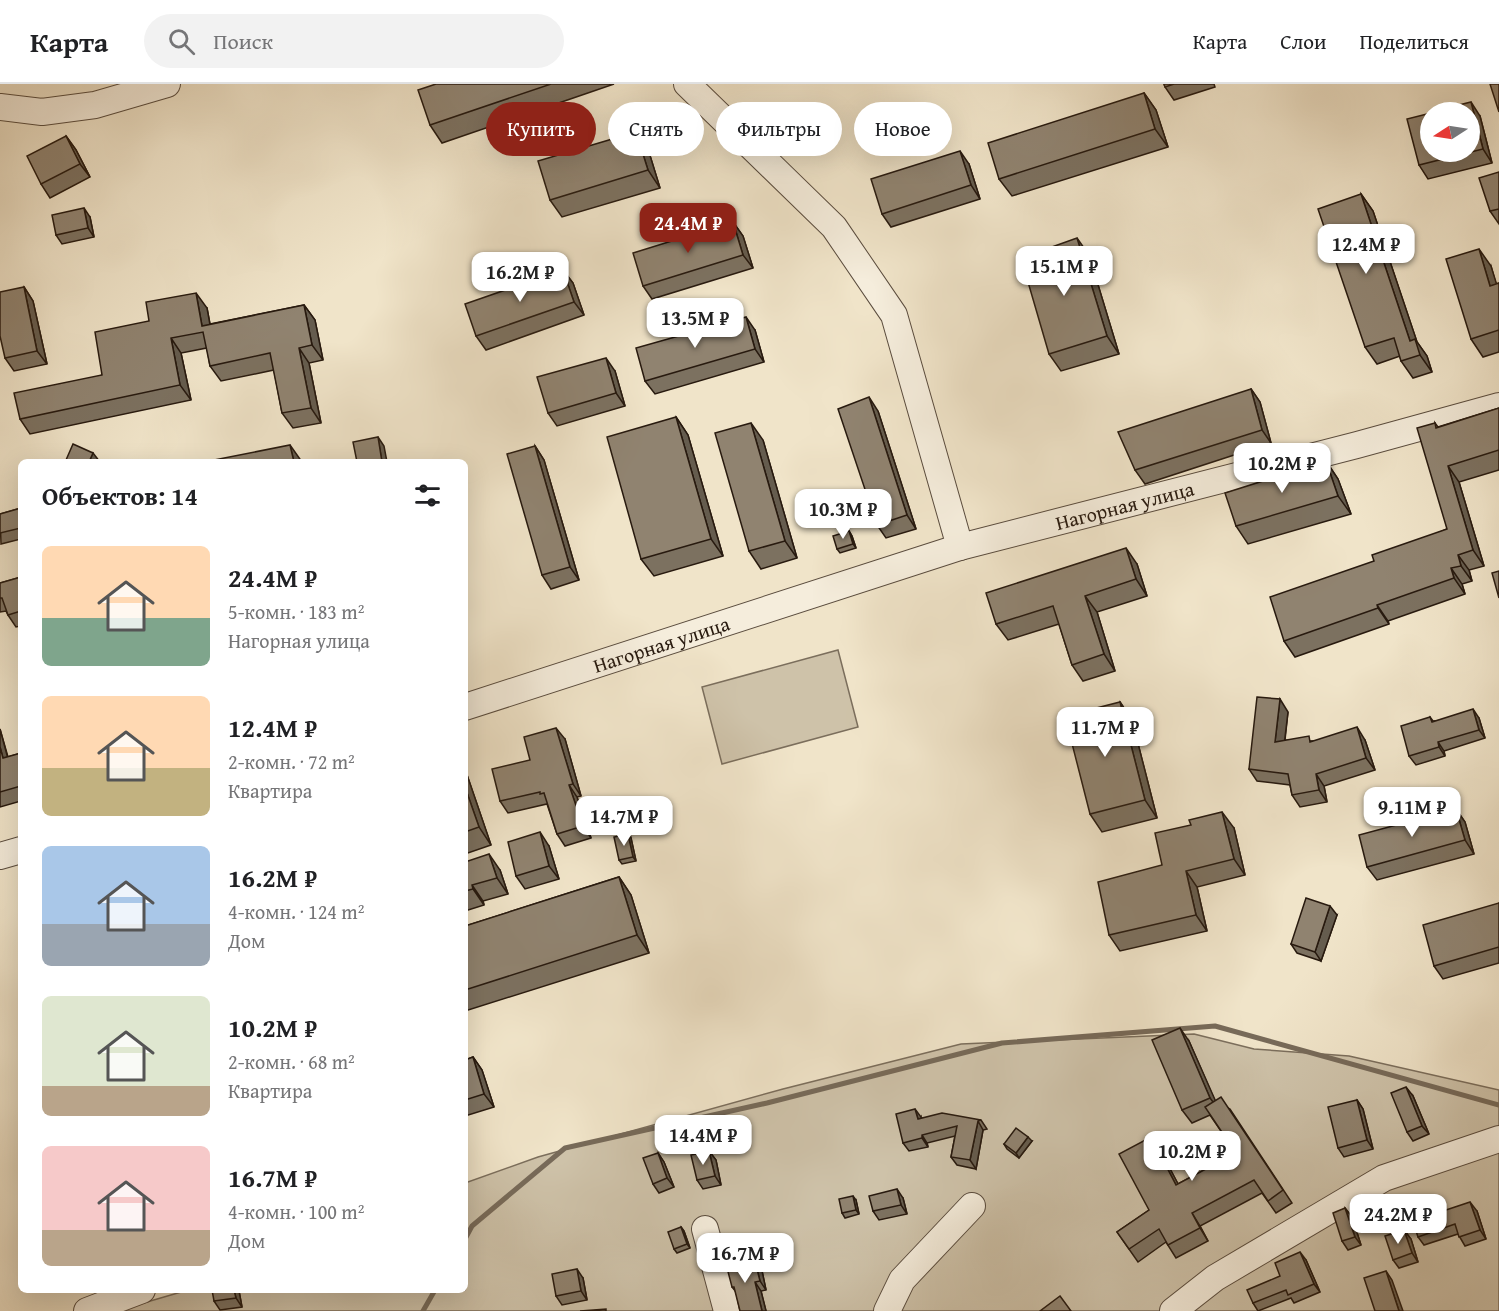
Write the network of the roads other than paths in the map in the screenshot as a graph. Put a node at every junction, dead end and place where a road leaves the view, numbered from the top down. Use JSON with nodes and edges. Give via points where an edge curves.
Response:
{"nodes":[{"id":1,"x":167,"y":84,"type":"edge"},
{"id":2,"x":687,"y":84,"type":"edge"},
{"id":3,"x":0,"y":107,"type":"edge"},
{"id":4,"x":1499,"y":406,"type":"edge"},
{"id":5,"x":960,"y":547,"type":"junction"},
{"id":6,"x":468,"y":706,"type":"edge"},
{"id":7,"x":18,"y":850,"type":"edge"},
{"id":8,"x":0,"y":856,"type":"edge"},
{"id":9,"x":1499,"y":1140,"type":"edge"},
{"id":10,"x":972,"y":1206,"type":"dead end"},
{"id":11,"x":705,"y":1229,"type":"dead end"},
{"id":12,"x":134,"y":1293,"type":"edge"},
{"id":13,"x":87,"y":1311,"type":"edge"},
{"id":14,"x":727,"y":1311,"type":"edge"},
{"id":15,"x":887,"y":1311,"type":"edge"},
{"id":16,"x":1173,"y":1311,"type":"edge"}],
"edges":[{"from":1,"to":3,"type":"street","via":[[95,105],[42,112]]},
{"from":2,"to":5,"type":"street","via":[[834,227],[894,315]]},
{"from":4,"to":5,"type":"street","name":"Нагорная улица"},
{"from":5,"to":6,"type":"street","name":"Нагорная улица"},
{"from":7,"to":8,"type":"street"},
{"from":9,"to":16,"type":"street","via":[[1384,1178],[1215,1278]]},
{"from":10,"to":15,"type":"street","via":[[902,1280]]},
{"from":11,"to":14,"type":"street"},
{"from":12,"to":13,"type":"street"}]}
